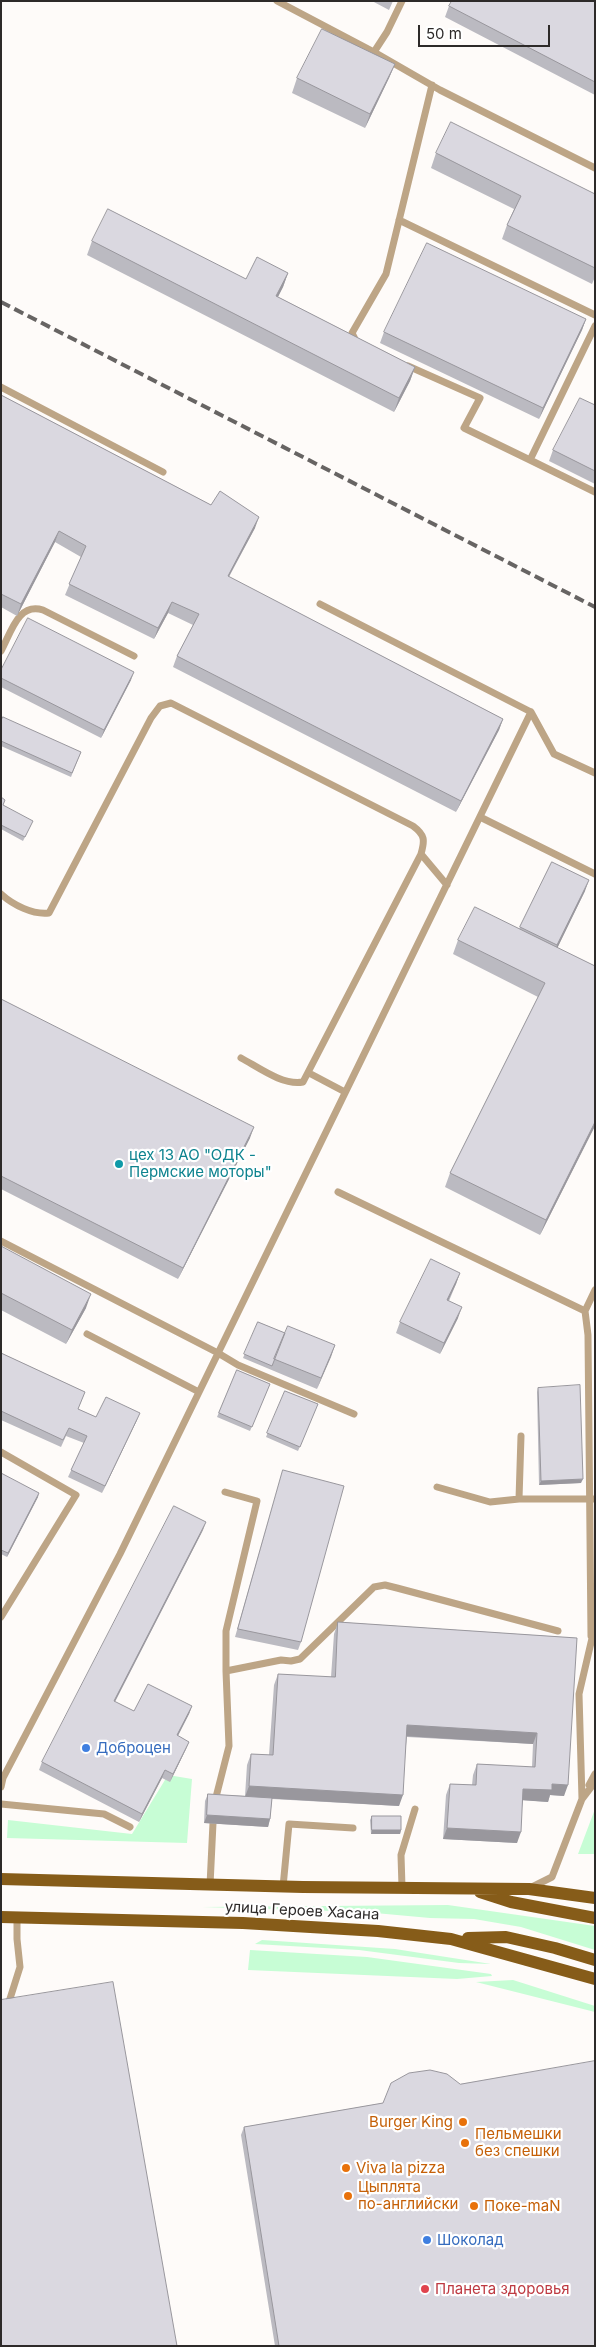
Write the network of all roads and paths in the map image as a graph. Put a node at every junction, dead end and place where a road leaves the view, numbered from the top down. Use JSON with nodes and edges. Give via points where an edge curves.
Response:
{"nodes":[{"id":1,"x":277,"y":1,"type":"edge"},
{"id":2,"x":402,"y":1,"type":"edge"},
{"id":3,"x":374,"y":52,"type":"junction"},
{"id":4,"x":432,"y":85,"type":"junction"},
{"id":5,"x":595,"y":168,"type":"edge"},
{"id":6,"x":399,"y":220,"type":"junction"},
{"id":7,"x":595,"y":315,"type":"edge"},
{"id":8,"x":595,"y":326,"type":"edge"},
{"id":9,"x":366,"y":347,"type":"edge"},
{"id":10,"x":401,"y":363,"type":"edge"},
{"id":11,"x":1,"y":387,"type":"edge"},
{"id":12,"x":530,"y":460,"type":"junction"},
{"id":13,"x":163,"y":472,"type":"dead end"},
{"id":14,"x":595,"y":492,"type":"edge"},
{"id":15,"x":320,"y":604,"type":"dead end"},
{"id":16,"x":1,"y":652,"type":"edge"},
{"id":17,"x":134,"y":656,"type":"dead end"},
{"id":18,"x":531,"y":712,"type":"junction"},
{"id":19,"x":595,"y":773,"type":"edge"},
{"id":20,"x":480,"y":817,"type":"junction"},
{"id":21,"x":421,"y":854,"type":"junction"},
{"id":22,"x":595,"y":874,"type":"edge"},
{"id":23,"x":447,"y":885,"type":"junction"},
{"id":24,"x":1,"y":894,"type":"edge"},
{"id":25,"x":240,"y":1058,"type":"dead end"},
{"id":26,"x":309,"y":1073,"type":"junction"},
{"id":27,"x":345,"y":1092,"type":"junction"},
{"id":28,"x":338,"y":1192,"type":"dead end"},
{"id":29,"x":1,"y":1241,"type":"edge"},
{"id":30,"x":595,"y":1290,"type":"edge"},
{"id":31,"x":585,"y":1311,"type":"junction"},
{"id":32,"x":86,"y":1334,"type":"dead end"},
{"id":33,"x":218,"y":1352,"type":"junction"},
{"id":34,"x":199,"y":1392,"type":"junction"},
{"id":35,"x":354,"y":1414,"type":"dead end"},
{"id":36,"x":520,"y":1436,"type":"dead end"},
{"id":37,"x":1,"y":1452,"type":"edge"},
{"id":38,"x":437,"y":1487,"type":"dead end"},
{"id":39,"x":225,"y":1492,"type":"dead end"},
{"id":40,"x":519,"y":1499,"type":"junction"},
{"id":41,"x":593,"y":1500,"type":"edge"},
{"id":42,"x":1,"y":1617,"type":"edge"},
{"id":43,"x":558,"y":1631,"type":"dead end"},
{"id":44,"x":593,"y":1634,"type":"edge"},
{"id":45,"x":226,"y":1671,"type":"junction"},
{"id":46,"x":595,"y":1774,"type":"edge"},
{"id":47,"x":595,"y":1782,"type":"edge"},
{"id":48,"x":1,"y":1787,"type":"edge"},
{"id":49,"x":582,"y":1799,"type":"junction"},
{"id":50,"x":214,"y":1802,"type":"edge"},
{"id":51,"x":1,"y":1804,"type":"edge"},
{"id":52,"x":415,"y":1809,"type":"dead end"},
{"id":53,"x":213,"y":1823,"type":"edge"},
{"id":54,"x":130,"y":1827,"type":"dead end"},
{"id":55,"x":353,"y":1828,"type":"dead end"},
{"id":56,"x":1,"y":1879,"type":"edge"},
{"id":57,"x":210,"y":1885,"type":"junction"},
{"id":58,"x":283,"y":1887,"type":"junction"},
{"id":59,"x":402,"y":1887,"type":"junction"},
{"id":60,"x":464,"y":1887,"type":"junction"},
{"id":61,"x":529,"y":1889,"type":"junction"},
{"id":62,"x":595,"y":1898,"type":"edge"},
{"id":63,"x":1,"y":1917,"type":"edge"},
{"id":64,"x":17,"y":1917,"type":"junction"},
{"id":65,"x":595,"y":1918,"type":"edge"},
{"id":66,"x":451,"y":1939,"type":"junction"},
{"id":67,"x":595,"y":1960,"type":"edge"},
{"id":68,"x":595,"y":1979,"type":"edge"},
{"id":69,"x":8,"y":2004,"type":"edge"}],
"edges":[{"from":1,"to":3,"type":"lane"},
{"from":2,"to":3,"type":"lane"},
{"from":3,"to":4,"type":"lane"},
{"from":4,"to":5,"type":"lane"},
{"from":4,"to":6,"type":"lane"},
{"from":6,"to":7,"type":"lane"},
{"from":6,"to":9,"type":"lane","via":[[386,274],[352,333],[357,343]]},
{"from":8,"to":12,"type":"lane"},
{"from":10,"to":12,"type":"lane","via":[[480,398],[464,428]]},
{"from":11,"to":13,"type":"lane"},
{"from":12,"to":14,"type":"lane"},
{"from":15,"to":18,"type":"lane"},
{"from":16,"to":17,"type":"lane","via":[[24,611],[34,607]]},
{"from":18,"to":19,"type":"lane","via":[[554,754]]},
{"from":18,"to":20,"type":"lane"},
{"from":20,"to":22,"type":"lane"},
{"from":20,"to":23,"type":"lane"},
{"from":21,"to":23,"type":"lane"},
{"from":21,"to":24,"type":"lane","via":[[425,840],[422,832],[413,826],[171,703],[160,706],[151,718],[49,913],[31,911]]},
{"from":21,"to":26,"type":"lane"},
{"from":23,"to":27,"type":"lane"},
{"from":25,"to":26,"type":"lane","via":[[294,1084],[303,1082]]},
{"from":26,"to":27,"type":"lane"},
{"from":27,"to":33,"type":"lane"},
{"from":28,"to":31,"type":"lane"},
{"from":29,"to":33,"type":"lane"},
{"from":30,"to":31,"type":"lane"},
{"from":31,"to":41,"type":"lane"},
{"from":32,"to":34,"type":"lane"},
{"from":33,"to":34,"type":"lane"},
{"from":33,"to":35,"type":"lane","via":[[238,1365]]},
{"from":34,"to":48,"type":"lane"},
{"from":36,"to":40,"type":"lane"},
{"from":37,"to":42,"type":"lane","via":[[76,1495]]},
{"from":38,"to":40,"type":"lane","via":[[490,1502]]},
{"from":39,"to":45,"type":"lane","via":[[257,1500],[226,1631]]},
{"from":40,"to":41,"type":"lane"},
{"from":41,"to":44,"type":"lane"},
{"from":43,"to":45,"type":"lane","via":[[385,1585],[374,1587],[300,1659]]},
{"from":44,"to":49,"type":"lane","via":[[579,1694]]},
{"from":45,"to":50,"type":"lane","via":[[229,1746]]},
{"from":46,"to":49,"type":"lane"},
{"from":47,"to":49,"type":"lane"},
{"from":49,"to":61,"type":"lane","via":[[552,1877]]},
{"from":51,"to":54,"type":"lane","via":[[104,1814]]},
{"from":52,"to":59,"type":"lane","via":[[401,1855]]},
{"from":53,"to":57,"type":"lane"},
{"from":55,"to":58,"type":"lane","via":[[289,1824]]},
{"from":56,"to":57,"type":"main road","name":"улица Героев Хасана"},
{"from":57,"to":58,"type":"main road","name":"улица Героев Хасана"},
{"from":58,"to":59,"type":"main road","name":"улица Героев Хасана"},
{"from":59,"to":60,"type":"main road","name":"улица Героев Хасана"},
{"from":60,"to":61,"type":"main road","name":"улица Героев Хасана"},
{"from":60,"to":65,"type":"main road","via":[[512,1902]]},
{"from":61,"to":62,"type":"main road","name":"улица Героев Хасана"},
{"from":63,"to":64,"type":"main road","name":"улица Героев Хасана"},
{"from":64,"to":66,"type":"main road","name":"улица Героев Хасана","via":[[243,1923]]},
{"from":64,"to":69,"type":"lane","via":[[20,1967]]},
{"from":66,"to":67,"type":"main road","via":[[506,1938]]},
{"from":66,"to":68,"type":"main road","name":"улица Героев Хасана"}]}
